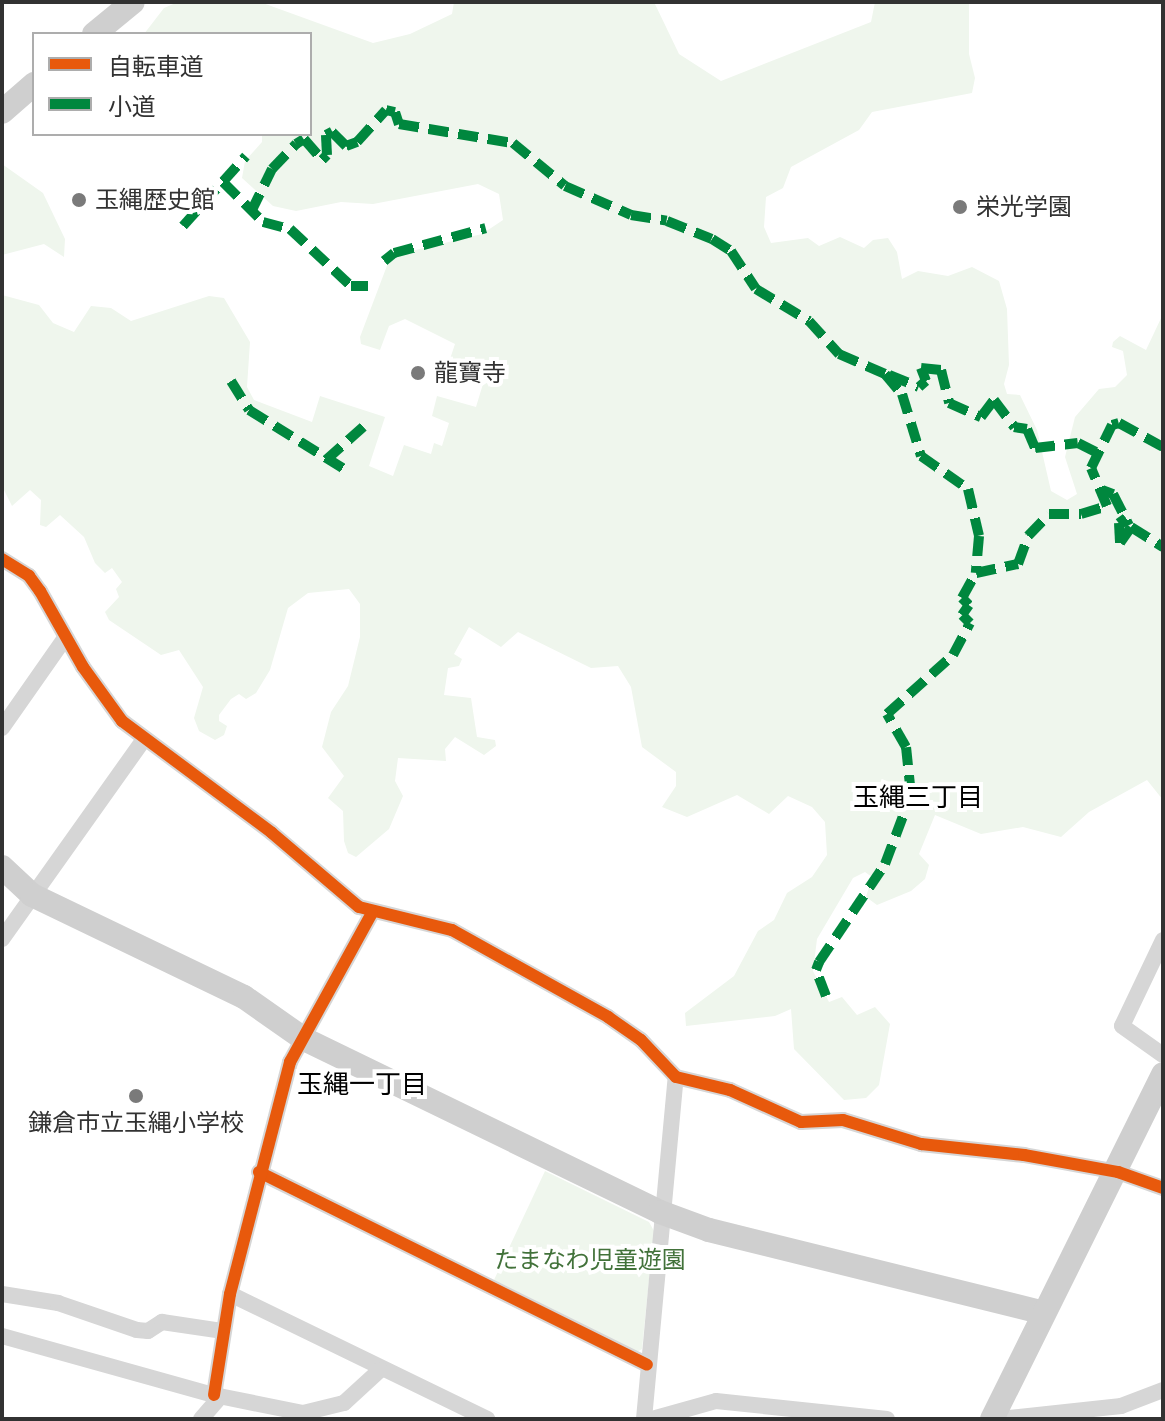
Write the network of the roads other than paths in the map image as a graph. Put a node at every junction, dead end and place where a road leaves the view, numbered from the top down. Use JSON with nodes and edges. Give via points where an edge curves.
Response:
{"nodes":[{"id":1,"x":125,"y":5,"type":"edge"},
{"id":2,"x":96,"y":32,"type":"edge"},
{"id":3,"x":32,"y":86,"type":"edge"},
{"id":4,"x":3,"y":111,"type":"edge"},
{"id":5,"x":2,"y":559,"type":"edge"},
{"id":6,"x":65,"y":638,"type":"junction"},
{"id":7,"x":2,"y":728,"type":"edge"},
{"id":8,"x":144,"y":739,"type":"junction"},
{"id":9,"x":2,"y":867,"type":"edge"},
{"id":10,"x":32,"y":895,"type":"junction"},
{"id":11,"x":372,"y":913,"type":"junction"},
{"id":12,"x":2,"y":939,"type":"edge"},
{"id":13,"x":1163,"y":940,"type":"edge"},
{"id":14,"x":304,"y":1039,"type":"junction"},
{"id":15,"x":1163,"y":1055,"type":"edge"},
{"id":16,"x":1163,"y":1074,"type":"edge"},
{"id":17,"x":676,"y":1077,"type":"junction"},
{"id":18,"x":259,"y":1172,"type":"junction"},
{"id":19,"x":1118,"y":1172,"type":"junction"},
{"id":20,"x":1163,"y":1188,"type":"edge"},
{"id":21,"x":660,"y":1212,"type":"junction"},
{"id":22,"x":2,"y":1294,"type":"edge"},
{"id":23,"x":230,"y":1294,"type":"junction"},
{"id":24,"x":1044,"y":1313,"type":"junction"},
{"id":25,"x":223,"y":1331,"type":"junction"},
{"id":26,"x":2,"y":1336,"type":"edge"},
{"id":27,"x":647,"y":1365,"type":"junction"},
{"id":28,"x":380,"y":1370,"type":"junction"},
{"id":29,"x":1163,"y":1390,"type":"edge"},
{"id":30,"x":217,"y":1396,"type":"junction"},
{"id":31,"x":1121,"y":1413,"type":"edge"},
{"id":32,"x":201,"y":1419,"type":"edge"},
{"id":33,"x":487,"y":1419,"type":"edge"},
{"id":34,"x":644,"y":1419,"type":"edge"},
{"id":35,"x":652,"y":1419,"type":"edge"},
{"id":36,"x":887,"y":1419,"type":"edge"},
{"id":37,"x":992,"y":1419,"type":"edge"},
{"id":38,"x":999,"y":1419,"type":"edge"}],
"edges":[{"from":1,"to":2,"type":"street"},
{"from":3,"to":4,"type":"street"},
{"from":5,"to":6,"type":"street","via":[[29,576]]},
{"from":6,"to":7,"type":"street"},
{"from":6,"to":8,"type":"street","via":[[100,695]]},
{"from":8,"to":10,"type":"street"},
{"from":8,"to":11,"type":"street"},
{"from":9,"to":10,"type":"street"},
{"from":10,"to":12,"type":"street"},
{"from":10,"to":14,"type":"street","via":[[244,997]]},
{"from":11,"to":14,"type":"street"},
{"from":11,"to":17,"type":"street","via":[[431,922],[502,956],[641,1040]]},
{"from":13,"to":15,"type":"street","via":[[1122,1026]]},
{"from":14,"to":18,"type":"street","via":[[290,1062]]},
{"from":14,"to":21,"type":"street"},
{"from":16,"to":19,"type":"street"},
{"from":17,"to":19,"type":"street","via":[[730,1090],[801,1122],[843,1120],[921,1144]]},
{"from":17,"to":21,"type":"street"},
{"from":18,"to":23,"type":"street"},
{"from":18,"to":27,"type":"street"},
{"from":19,"to":20,"type":"street"},
{"from":19,"to":24,"type":"street"},
{"from":21,"to":24,"type":"street","via":[[709,1230]]},
{"from":21,"to":27,"type":"street"},
{"from":22,"to":25,"type":"street","via":[[58,1303],[137,1330],[148,1331],[162,1322]]},
{"from":23,"to":25,"type":"street"},
{"from":23,"to":28,"type":"street"},
{"from":24,"to":37,"type":"street"},
{"from":25,"to":30,"type":"street"},
{"from":26,"to":30,"type":"street"},
{"from":27,"to":34,"type":"street"},
{"from":28,"to":30,"type":"street","via":[[362,1391],[318,1411],[303,1413]]},
{"from":28,"to":33,"type":"street"},
{"from":29,"to":31,"type":"street"},
{"from":30,"to":32,"type":"street"},
{"from":31,"to":38,"type":"street"},
{"from":35,"to":36,"type":"street","via":[[716,1401]]}]}
